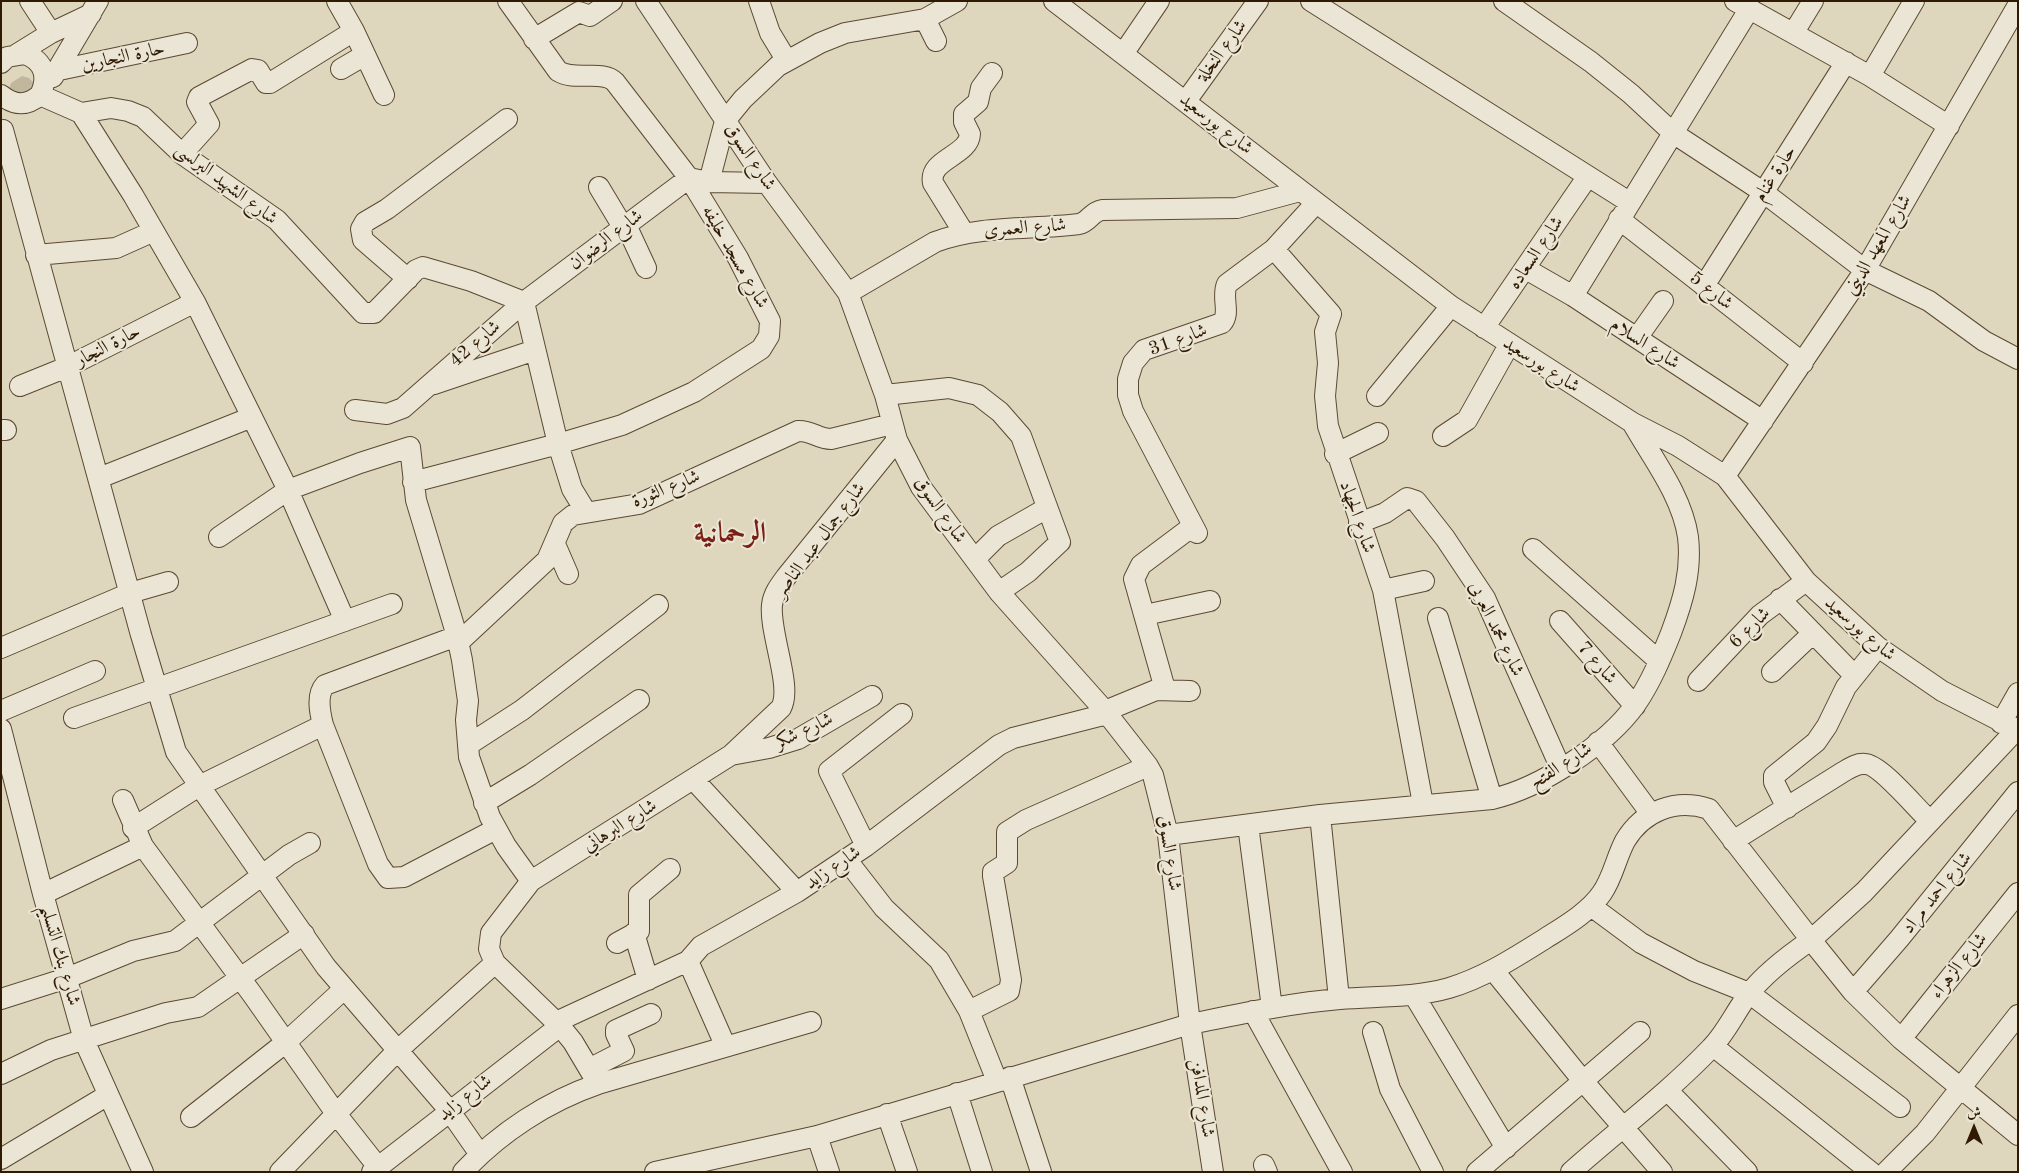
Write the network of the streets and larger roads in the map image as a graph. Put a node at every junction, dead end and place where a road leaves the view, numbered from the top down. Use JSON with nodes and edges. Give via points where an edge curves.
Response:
{"nodes":[{"id":1,"x":30,"y":1,"type":"edge"},
{"id":2,"x":337,"y":1,"type":"edge"},
{"id":3,"x":508,"y":1,"type":"edge"},
{"id":4,"x":612,"y":1,"type":"edge"},
{"id":5,"x":646,"y":1,"type":"edge"},
{"id":6,"x":759,"y":1,"type":"edge"},
{"id":7,"x":957,"y":1,"type":"edge"},
{"id":8,"x":1054,"y":1,"type":"edge"},
{"id":9,"x":1159,"y":1,"type":"edge"},
{"id":10,"x":1258,"y":1,"type":"edge"},
{"id":11,"x":1312,"y":1,"type":"edge"},
{"id":12,"x":1504,"y":1,"type":"edge"},
{"id":13,"x":1812,"y":1,"type":"edge"},
{"id":14,"x":1914,"y":1,"type":"edge"},
{"id":15,"x":1742,"y":5,"type":"edge"},
{"id":16,"x":2018,"y":5,"type":"edge"},
{"id":17,"x":94,"y":6,"type":"edge"},
{"id":18,"x":925,"y":19,"type":"junction"},
{"id":19,"x":354,"y":31,"type":"junction"},
{"id":20,"x":1794,"y":32,"type":"junction"},
{"id":21,"x":51,"y":33,"type":"junction"},
{"id":22,"x":534,"y":39,"type":"junction"},
{"id":23,"x":936,"y":41,"type":"dead end"},
{"id":24,"x":187,"y":43,"type":"dead end"},
{"id":25,"x":365,"y":54,"type":"junction"},
{"id":26,"x":1124,"y":54,"type":"junction"},
{"id":27,"x":9,"y":58,"type":"edge"},
{"id":28,"x":787,"y":61,"type":"junction"},
{"id":29,"x":1846,"y":62,"type":"junction"},
{"id":30,"x":341,"y":69,"type":"dead end"},
{"id":31,"x":59,"y":70,"type":"junction"},
{"id":32,"x":992,"y":73,"type":"dead end"},
{"id":33,"x":1870,"y":76,"type":"junction"},
{"id":34,"x":42,"y":90,"type":"junction"},
{"id":35,"x":384,"y":96,"type":"dead end"},
{"id":36,"x":4,"y":99,"type":"edge"},
{"id":37,"x":1186,"y":101,"type":"junction"},
{"id":38,"x":81,"y":113,"type":"junction"},
{"id":39,"x":506,"y":118,"type":"dead end"},
{"id":40,"x":725,"y":121,"type":"junction"},
{"id":41,"x":1950,"y":126,"type":"junction"},
{"id":42,"x":3,"y":130,"type":"dead end"},
{"id":43,"x":1673,"y":133,"type":"junction"},
{"id":44,"x":182,"y":154,"type":"junction"},
{"id":45,"x":1588,"y":176,"type":"junction"},
{"id":46,"x":688,"y":178,"type":"junction"},
{"id":47,"x":709,"y":182,"type":"junction"},
{"id":48,"x":767,"y":183,"type":"junction"},
{"id":49,"x":599,"y":187,"type":"dead end"},
{"id":50,"x":1764,"y":192,"type":"junction"},
{"id":51,"x":1308,"y":197,"type":"junction"},
{"id":52,"x":1630,"y":202,"type":"junction"},
{"id":53,"x":1619,"y":219,"type":"junction"},
{"id":54,"x":625,"y":226,"type":"junction"},
{"id":55,"x":154,"y":231,"type":"junction"},
{"id":56,"x":964,"y":233,"type":"junction"},
{"id":57,"x":1274,"y":249,"type":"junction"},
{"id":58,"x":36,"y":255,"type":"junction"},
{"id":59,"x":646,"y":268,"type":"dead end"},
{"id":60,"x":1526,"y":269,"type":"junction"},
{"id":61,"x":1865,"y":270,"type":"junction"},
{"id":62,"x":412,"y":274,"type":"junction"},
{"id":63,"x":1704,"y":286,"type":"junction"},
{"id":64,"x":848,"y":293,"type":"junction"},
{"id":65,"x":1573,"y":296,"type":"junction"},
{"id":66,"x":1663,"y":301,"type":"dead end"},
{"id":67,"x":195,"y":302,"type":"junction"},
{"id":68,"x":524,"y":302,"type":"junction"},
{"id":69,"x":1451,"y":306,"type":"junction"},
{"id":70,"x":1484,"y":328,"type":"junction"},
{"id":71,"x":1637,"y":338,"type":"junction"},
{"id":72,"x":1510,"y":345,"type":"junction"},
{"id":73,"x":535,"y":350,"type":"junction"},
{"id":74,"x":2018,"y":359,"type":"edge"},
{"id":75,"x":1803,"y":363,"type":"junction"},
{"id":76,"x":67,"y":367,"type":"junction"},
{"id":77,"x":20,"y":386,"type":"dead end"},
{"id":78,"x":425,"y":387,"type":"junction"},
{"id":79,"x":885,"y":395,"type":"junction"},
{"id":80,"x":1377,"y":396,"type":"dead end"},
{"id":81,"x":355,"y":410,"type":"dead end"},
{"id":82,"x":252,"y":417,"type":"junction"},
{"id":83,"x":1764,"y":421,"type":"junction"},
{"id":84,"x":1632,"y":424,"type":"junction"},
{"id":85,"x":895,"y":432,"type":"junction"},
{"id":86,"x":1378,"y":434,"type":"dead end"},
{"id":87,"x":1443,"y":436,"type":"dead end"},
{"id":88,"x":558,"y":444,"type":"junction"},
{"id":89,"x":1335,"y":454,"type":"junction"},
{"id":90,"x":1725,"y":476,"type":"junction"},
{"id":91,"x":99,"y":478,"type":"junction"},
{"id":92,"x":413,"y":482,"type":"junction"},
{"id":93,"x":288,"y":490,"type":"junction"},
{"id":94,"x":1047,"y":508,"type":"junction"},
{"id":95,"x":586,"y":512,"type":"junction"},
{"id":96,"x":1360,"y":523,"type":"junction"},
{"id":97,"x":218,"y":537,"type":"dead end"},
{"id":98,"x":555,"y":544,"type":"junction"},
{"id":99,"x":1533,"y":549,"type":"dead end"},
{"id":100,"x":975,"y":559,"type":"junction"},
{"id":101,"x":568,"y":574,"type":"dead end"},
{"id":102,"x":1424,"y":581,"type":"dead end"},
{"id":103,"x":1806,"y":581,"type":"junction"},
{"id":104,"x":168,"y":582,"type":"dead end"},
{"id":105,"x":1383,"y":590,"type":"junction"},
{"id":106,"x":999,"y":592,"type":"junction"},
{"id":107,"x":130,"y":593,"type":"junction"},
{"id":108,"x":1780,"y":599,"type":"junction"},
{"id":109,"x":1210,"y":601,"type":"dead end"},
{"id":110,"x":392,"y":604,"type":"dead end"},
{"id":111,"x":658,"y":605,"type":"dead end"},
{"id":112,"x":1144,"y":615,"type":"junction"},
{"id":113,"x":1438,"y":618,"type":"dead end"},
{"id":114,"x":345,"y":621,"type":"junction"},
{"id":115,"x":1560,"y":621,"type":"dead end"},
{"id":116,"x":1814,"y":633,"type":"junction"},
{"id":117,"x":457,"y":639,"type":"junction"},
{"id":118,"x":1878,"y":647,"type":"junction"},
{"id":119,"x":1,"y":648,"type":"edge"},
{"id":120,"x":1659,"y":661,"type":"junction"},
{"id":121,"x":95,"y":671,"type":"dead end"},
{"id":122,"x":1772,"y":672,"type":"dead end"},
{"id":123,"x":1854,"y":675,"type":"junction"},
{"id":124,"x":1698,"y":681,"type":"dead end"},
{"id":125,"x":157,"y":689,"type":"junction"},
{"id":126,"x":1165,"y":689,"type":"junction"},
{"id":127,"x":1190,"y":691,"type":"dead end"},
{"id":128,"x":2018,"y":693,"type":"edge"},
{"id":129,"x":872,"y":696,"type":"dead end"},
{"id":130,"x":639,"y":700,"type":"dead end"},
{"id":131,"x":1635,"y":706,"type":"junction"},
{"id":132,"x":781,"y":708,"type":"joint"},
{"id":133,"x":1,"y":711,"type":"edge"},
{"id":134,"x":1106,"y":713,"type":"junction"},
{"id":135,"x":902,"y":714,"type":"dead end"},
{"id":136,"x":74,"y":718,"type":"dead end"},
{"id":137,"x":323,"y":726,"type":"junction"},
{"id":138,"x":2011,"y":728,"type":"edge"},
{"id":139,"x":1,"y":730,"type":"edge"},
{"id":140,"x":1598,"y":742,"type":"junction"},
{"id":141,"x":468,"y":745,"type":"junction"},
{"id":142,"x":731,"y":755,"type":"junction"},
{"id":143,"x":1148,"y":766,"type":"junction"},
{"id":144,"x":1561,"y":768,"type":"junction"},
{"id":145,"x":694,"y":780,"type":"junction"},
{"id":146,"x":199,"y":786,"type":"junction"},
{"id":147,"x":2018,"y":792,"type":"edge"},
{"id":148,"x":1492,"y":799,"type":"junction"},
{"id":149,"x":123,"y":800,"type":"dead end"},
{"id":150,"x":484,"y":803,"type":"junction"},
{"id":151,"x":1423,"y":804,"type":"junction"},
{"id":152,"x":1787,"y":808,"type":"junction"},
{"id":153,"x":1651,"y":814,"type":"junction"},
{"id":154,"x":1320,"y":815,"type":"junction"},
{"id":155,"x":1929,"y":820,"type":"junction"},
{"id":156,"x":1248,"y":824,"type":"junction"},
{"id":157,"x":133,"y":828,"type":"junction"},
{"id":158,"x":496,"y":829,"type":"junction"},
{"id":159,"x":1168,"y":835,"type":"junction"},
{"id":160,"x":1733,"y":841,"type":"junction"},
{"id":161,"x":310,"y":843,"type":"dead end"},
{"id":162,"x":143,"y":846,"type":"junction"},
{"id":163,"x":866,"y":846,"type":"junction"},
{"id":164,"x":846,"y":859,"type":"junction"},
{"id":165,"x":670,"y":868,"type":"dead end"},
{"id":166,"x":262,"y":877,"type":"junction"},
{"id":167,"x":531,"y":882,"type":"junction"},
{"id":168,"x":797,"y":892,"type":"junction"},
{"id":169,"x":2018,"y":893,"type":"edge"},
{"id":170,"x":43,"y":894,"type":"junction"},
{"id":171,"x":1591,"y":906,"type":"junction"},
{"id":172,"x":200,"y":923,"type":"junction"},
{"id":173,"x":634,"y":933,"type":"junction"},
{"id":174,"x":304,"y":934,"type":"junction"},
{"id":175,"x":1811,"y":940,"type":"junction"},
{"id":176,"x":617,"y":943,"type":"dead end"},
{"id":177,"x":688,"y":961,"type":"junction"},
{"id":178,"x":495,"y":964,"type":"junction"},
{"id":179,"x":1494,"y":971,"type":"junction"},
{"id":180,"x":67,"y":978,"type":"junction"},
{"id":181,"x":241,"y":979,"type":"junction"},
{"id":182,"x":648,"y":980,"type":"junction"},
{"id":183,"x":344,"y":989,"type":"junction"},
{"id":184,"x":1853,"y":992,"type":"junction"},
{"id":185,"x":1749,"y":993,"type":"junction"},
{"id":186,"x":1414,"y":995,"type":"junction"},
{"id":187,"x":1,"y":999,"type":"edge"},
{"id":188,"x":1339,"y":999,"type":"junction"},
{"id":189,"x":1262,"y":1009,"type":"junction"},
{"id":190,"x":969,"y":1011,"type":"junction"},
{"id":191,"x":651,"y":1014,"type":"dead end"},
{"id":192,"x":2018,"y":1015,"type":"edge"},
{"id":193,"x":811,"y":1022,"type":"dead end"},
{"id":194,"x":558,"y":1024,"type":"junction"},
{"id":195,"x":1190,"y":1024,"type":"junction"},
{"id":196,"x":1373,"y":1032,"type":"dead end"},
{"id":197,"x":1640,"y":1032,"type":"dead end"},
{"id":198,"x":1900,"y":1039,"type":"junction"},
{"id":199,"x":84,"y":1040,"type":"junction"},
{"id":200,"x":285,"y":1042,"type":"junction"},
{"id":201,"x":725,"y":1046,"type":"junction"},
{"id":202,"x":1713,"y":1046,"type":"junction"},
{"id":203,"x":397,"y":1051,"type":"junction"},
{"id":204,"x":1,"y":1074,"type":"edge"},
{"id":205,"x":594,"y":1077,"type":"junction"},
{"id":206,"x":1003,"y":1079,"type":"junction"},
{"id":207,"x":1583,"y":1081,"type":"junction"},
{"id":208,"x":1961,"y":1088,"type":"junction"},
{"id":209,"x":1668,"y":1091,"type":"junction"},
{"id":210,"x":957,"y":1093,"type":"junction"},
{"id":211,"x":108,"y":1095,"type":"junction"},
{"id":212,"x":1900,"y":1106,"type":"dead end"},
{"id":213,"x":449,"y":1110,"type":"junction"},
{"id":214,"x":888,"y":1114,"type":"junction"},
{"id":215,"x":336,"y":1115,"type":"junction"},
{"id":216,"x":191,"y":1117,"type":"dead end"},
{"id":217,"x":1623,"y":1125,"type":"junction"},
{"id":218,"x":2018,"y":1135,"type":"edge"},
{"id":219,"x":817,"y":1136,"type":"junction"},
{"id":220,"x":1506,"y":1148,"type":"junction"},
{"id":221,"x":479,"y":1153,"type":"junction"},
{"id":222,"x":1,"y":1159,"type":"edge"},
{"id":223,"x":695,"y":1167,"type":"edge"},
{"id":224,"x":375,"y":1169,"type":"edge"},
{"id":225,"x":284,"y":1170,"type":"edge"},
{"id":226,"x":143,"y":1172,"type":"edge"},
{"id":227,"x":463,"y":1172,"type":"edge"},
{"id":228,"x":655,"y":1172,"type":"edge"},
{"id":229,"x":829,"y":1172,"type":"edge"},
{"id":230,"x":907,"y":1172,"type":"edge"},
{"id":231,"x":982,"y":1172,"type":"edge"},
{"id":232,"x":1041,"y":1172,"type":"edge"},
{"id":233,"x":1213,"y":1172,"type":"edge"},
{"id":234,"x":1342,"y":1172,"type":"edge"},
{"id":235,"x":1432,"y":1172,"type":"edge"},
{"id":236,"x":1477,"y":1172,"type":"edge"},
{"id":237,"x":1571,"y":1172,"type":"edge"},
{"id":238,"x":1662,"y":1172,"type":"edge"},
{"id":239,"x":1747,"y":1172,"type":"edge"},
{"id":240,"x":1871,"y":1172,"type":"edge"},
{"id":241,"x":1886,"y":1172,"type":"edge"}],
"edges":[{"from":1,"to":21,"type":"street"},
{"from":2,"to":19,"type":"street"},
{"from":3,"to":22,"type":"street","name":"شارع مسجد خليفه"},
{"from":4,"to":22,"type":"street","via":[[590,16],[580,11]]},
{"from":5,"to":40,"type":"street","name":"شارع السوق"},
{"from":6,"to":28,"type":"street","via":[[770,33]]},
{"from":7,"to":18,"type":"street"},
{"from":8,"to":26,"type":"street","name":"شارع بورسعيد"},
{"from":9,"to":26,"type":"street"},
{"from":10,"to":37,"type":"street","name":"شارع النخلة"},
{"from":11,"to":45,"type":"street"},
{"from":12,"to":43,"type":"street","via":[[1591,62]]},
{"from":13,"to":20,"type":"street"},
{"from":14,"to":33,"type":"street"},
{"from":15,"to":20,"type":"street"},
{"from":15,"to":43,"type":"street"},
{"from":16,"to":41,"type":"street","name":"شارع المعهد الديني"},
{"from":17,"to":21,"type":"street"},
{"from":17,"to":31,"type":"street"},
{"from":18,"to":23,"type":"street"},
{"from":18,"to":28,"type":"street","via":[[845,33]]},
{"from":19,"to":25,"type":"street"},
{"from":19,"to":44,"type":"street","via":[[270,82],[266,83],[258,70],[252,69],[199,97],[197,102],[209,124]]},
{"from":20,"to":29,"type":"street"},
{"from":21,"to":27,"type":"street"},
{"from":22,"to":46,"type":"street","name":"شارع مسجد خليفه","via":[[553,66],[564,75],[612,78]]},
{"from":24,"to":31,"type":"street","name":"حارة النجارين"},
{"from":25,"to":30,"type":"street"},
{"from":25,"to":35,"type":"street"},
{"from":26,"to":37,"type":"street","name":"شارع بورسعيد"},
{"from":27,"to":34,"type":"street","via":[[33,57],[40,63],[46,78]]},
{"from":28,"to":40,"type":"street","via":[[743,99]]},
{"from":29,"to":33,"type":"street"},
{"from":29,"to":50,"type":"street","name":"حارة غنام"},
{"from":31,"to":34,"type":"street"},
{"from":32,"to":56,"type":"street","via":[[981,88],[978,102],[964,114],[969,142],[933,175],[933,183]]},
{"from":33,"to":41,"type":"street"},
{"from":34,"to":36,"type":"street","via":[[25,104]]},
{"from":34,"to":38,"type":"street"},
{"from":37,"to":51,"type":"street","name":"شارع بورسعيد"},
{"from":38,"to":44,"type":"street","name":"شارع الشهيد البرلسى","via":[[111,108],[143,117]]},
{"from":38,"to":55,"type":"street"},
{"from":39,"to":62,"type":"street","via":[[387,209],[365,222],[361,229],[363,240]]},
{"from":40,"to":47,"type":"street"},
{"from":40,"to":48,"type":"street","name":"شارع السوق"},
{"from":41,"to":61,"type":"street","name":"شارع المعهد الديني"},
{"from":42,"to":58,"type":"street"},
{"from":43,"to":50,"type":"street"},
{"from":43,"to":52,"type":"street"},
{"from":44,"to":62,"type":"street","name":"شارع الشهيد البرلسى","via":[[277,220],[363,314],[374,313]]},
{"from":45,"to":52,"type":"street"},
{"from":45,"to":60,"type":"street","name":"شارع السعاده"},
{"from":46,"to":47,"type":"street"},
{"from":46,"to":54,"type":"street","name":"شارع الرضوان"},
{"from":46,"to":88,"type":"street","name":"شارع مسجد خليفه","via":[[765,307],[770,321],[769,336],[761,349],[694,392],[622,425]]},
{"from":47,"to":48,"type":"street"},
{"from":48,"to":64,"type":"street","name":"شارع السوق"},
{"from":49,"to":54,"type":"street"},
{"from":50,"to":61,"type":"street"},
{"from":50,"to":63,"type":"street","name":"حارة غنام"},
{"from":51,"to":56,"type":"street","name":"شارع العمرى","via":[[1237,208],[1102,210],[1079,224]]},
{"from":51,"to":57,"type":"street","name":"شارع 31"},
{"from":51,"to":69,"type":"street","name":"شارع بورسعيد"},
{"from":52,"to":53,"type":"street"},
{"from":53,"to":63,"type":"street","name":"شارع 5"},
{"from":53,"to":65,"type":"street"},
{"from":54,"to":59,"type":"street"},
{"from":54,"to":68,"type":"street","name":"شارع الرضوان"},
{"from":55,"to":58,"type":"street","via":[[116,248]]},
{"from":55,"to":67,"type":"street"},
{"from":56,"to":64,"type":"street","name":"شارع العمرى","via":[[935,242]]},
{"from":57,"to":89,"type":"street","name":"شارع الجهاد","via":[[1331,314],[1325,332],[1328,363],[1325,396]]},
{"from":57,"to":112,"type":"street","name":"شارع 31","via":[[1227,284],[1224,291],[1226,315],[1222,323],[1144,350],[1133,363],[1128,379],[1128,396],[1133,411],[1195,529],[1137,569],[1134,579]]},
{"from":58,"to":76,"type":"street"},
{"from":60,"to":65,"type":"street","name":"شارع السلام"},
{"from":60,"to":70,"type":"street","name":"شارع السعاده"},
{"from":61,"to":74,"type":"street","via":[[1930,301],[1984,341]]},
{"from":61,"to":75,"type":"street","name":"شارع المعهد الديني"},
{"from":62,"to":68,"type":"street","via":[[430,268]]},
{"from":63,"to":75,"type":"street","name":"شارع 5"},
{"from":64,"to":79,"type":"street","name":"شارع السوق"},
{"from":65,"to":71,"type":"street","name":"شارع السلام"},
{"from":66,"to":71,"type":"street"},
{"from":67,"to":76,"type":"street","name":"حارة النجار"},
{"from":67,"to":82,"type":"street"},
{"from":68,"to":73,"type":"street"},
{"from":68,"to":78,"type":"street","name":"شارع 42"},
{"from":69,"to":70,"type":"street","name":"شارع بورسعيد"},
{"from":69,"to":80,"type":"street"},
{"from":70,"to":72,"type":"street","name":"شارع بورسعيد"},
{"from":71,"to":83,"type":"street","name":"شارع السلام"},
{"from":72,"to":84,"type":"street","name":"شارع بورسعيد"},
{"from":72,"to":87,"type":"street","via":[[1467,420]]},
{"from":73,"to":78,"type":"street","name":"شارع 42"},
{"from":73,"to":88,"type":"street"},
{"from":75,"to":83,"type":"street","name":"شارع المعهد الديني"},
{"from":76,"to":77,"type":"street","name":"حارة النجار"},
{"from":76,"to":91,"type":"street"},
{"from":78,"to":81,"type":"street","name":"شارع 42","via":[[403,408],[387,414]]},
{"from":79,"to":85,"type":"street","name":"شارع السوق"},
{"from":79,"to":94,"type":"street","via":[[949,388],[982,398],[1011,422],[1021,436]]},
{"from":82,"to":91,"type":"street"},
{"from":82,"to":93,"type":"street"},
{"from":83,"to":90,"type":"street","name":"شارع المعهد الديني"},
{"from":84,"to":90,"type":"street","name":"شارع بورسعيد","via":[[1678,446]]},
{"from":84,"to":120,"type":"street","name":"شارع الفتح","via":[[1675,497],[1688,535],[1690,554],[1685,594]]},
{"from":85,"to":95,"type":"street","name":"شارع الثورة","via":[[831,439],[798,431],[639,504]]},
{"from":85,"to":100,"type":"street","name":"شارع السوق","via":[[922,488]]},
{"from":85,"to":132,"type":"street","name":"شارع جمال عبد الناصر","via":[[774,595],[775,646],[786,692]]},
{"from":86,"to":89,"type":"street"},
{"from":88,"to":92,"type":"street","name":"شارع مسجد خليفه"},
{"from":88,"to":95,"type":"street","via":[[572,489]]},
{"from":89,"to":96,"type":"street","name":"شارع الجهاد"},
{"from":90,"to":103,"type":"street","name":"شارع بورسعيد"},
{"from":91,"to":107,"type":"street"},
{"from":92,"to":93,"type":"street","via":[[410,447]]},
{"from":92,"to":117,"type":"street","via":[[434,567]]},
{"from":93,"to":97,"type":"street"},
{"from":93,"to":114,"type":"street"},
{"from":94,"to":100,"type":"street","via":[[998,536]]},
{"from":94,"to":106,"type":"street","via":[[1060,543],[1028,572]]},
{"from":95,"to":98,"type":"street","name":"شارع الثورة","via":[[573,515],[563,523]]},
{"from":96,"to":105,"type":"street","name":"شارع الجهاد"},
{"from":96,"to":144,"type":"street","name":"شارع محمد العربى","via":[[1385,513],[1407,498],[1416,501],[1485,598]]},
{"from":98,"to":101,"type":"street"},
{"from":98,"to":117,"type":"street","name":"شارع الثورة","via":[[547,560]]},
{"from":99,"to":120,"type":"street"},
{"from":100,"to":106,"type":"street","name":"شارع السوق"},
{"from":102,"to":105,"type":"street"},
{"from":103,"to":108,"type":"street","name":"شارع 6"},
{"from":103,"to":118,"type":"street","name":"شارع بورسعيد"},
{"from":104,"to":107,"type":"street"},
{"from":105,"to":151,"type":"street","name":"شارع الجهاد"},
{"from":106,"to":134,"type":"street","name":"شارع السوق"},
{"from":107,"to":119,"type":"street"},
{"from":107,"to":125,"type":"street"},
{"from":108,"to":116,"type":"street"},
{"from":108,"to":124,"type":"street","name":"شارع 6","via":[[1760,615]]},
{"from":109,"to":112,"type":"street"},
{"from":110,"to":114,"type":"street"},
{"from":111,"to":141,"type":"street","via":[[522,710]]},
{"from":112,"to":126,"type":"street"},
{"from":113,"to":148,"type":"street"},
{"from":114,"to":125,"type":"street"},
{"from":115,"to":131,"type":"street","name":"شارع 7"},
{"from":116,"to":122,"type":"street"},
{"from":116,"to":123,"type":"street"},
{"from":117,"to":137,"type":"street","via":[[325,685],[320,704]]},
{"from":117,"to":141,"type":"street","via":[[468,701]]},
{"from":118,"to":123,"type":"street"},
{"from":118,"to":138,"type":"street","name":"شارع بورسعيد","via":[[1942,691]]},
{"from":120,"to":131,"type":"street","name":"شارع الفتح"},
{"from":121,"to":133,"type":"street"},
{"from":123,"to":152,"type":"street","via":[[1822,734],[1774,776]]},
{"from":125,"to":136,"type":"street"},
{"from":125,"to":146,"type":"street","via":[[176,752]]},
{"from":126,"to":127,"type":"street"},
{"from":126,"to":134,"type":"street","name":"شارع زايد"},
{"from":128,"to":138,"type":"street"},
{"from":129,"to":142,"type":"street","name":"شارع شكر","via":[[798,739]]},
{"from":130,"to":150,"type":"street"},
{"from":131,"to":140,"type":"street","name":"شارع الفتح"},
{"from":132,"to":142,"type":"street","name":"شارع البرهاني"},
{"from":134,"to":143,"type":"street","name":"شارع السوق"},
{"from":134,"to":163,"type":"street","name":"شارع زايد","via":[[1013,738],[999,745]]},
{"from":135,"to":163,"type":"street","via":[[829,771]]},
{"from":137,"to":146,"type":"street"},
{"from":137,"to":158,"type":"street","via":[[378,864],[388,878],[404,877]]},
{"from":138,"to":155,"type":"street"},
{"from":139,"to":170,"type":"street","name":"شارع بنك التسليم"},
{"from":140,"to":144,"type":"street","name":"شارع الفتح"},
{"from":140,"to":153,"type":"street"},
{"from":141,"to":150,"type":"street"},
{"from":142,"to":145,"type":"street","name":"شارع البرهاني"},
{"from":143,"to":159,"type":"street","name":"شارع السوق","via":[[1156,784]]},
{"from":143,"to":190,"type":"street","via":[[1026,820],[1007,832],[1007,863],[993,872],[993,876],[1010,970],[1009,991]]},
{"from":144,"to":148,"type":"street","name":"شارع الفتح","via":[[1516,793]]},
{"from":145,"to":167,"type":"street","name":"شارع البرهاني"},
{"from":145,"to":168,"type":"street"},
{"from":146,"to":157,"type":"street"},
{"from":146,"to":166,"type":"street"},
{"from":147,"to":184,"type":"street","name":"شارع احمد مراد"},
{"from":148,"to":151,"type":"street","name":"شارع الفتح"},
{"from":149,"to":157,"type":"street"},
{"from":150,"to":158,"type":"street"},
{"from":151,"to":154,"type":"street","name":"شارع الفتح"},
{"from":152,"to":155,"type":"street","via":[[1855,765],[1867,764],[1881,773]]},
{"from":152,"to":160,"type":"street"},
{"from":153,"to":160,"type":"street","via":[[1667,806],[1683,804],[1709,809]]},
{"from":153,"to":171,"type":"street","via":[[1624,842],[1612,874]]},
{"from":154,"to":156,"type":"street","name":"شارع الفتح"},
{"from":154,"to":188,"type":"street"},
{"from":155,"to":175,"type":"street","via":[[1864,892]]},
{"from":156,"to":159,"type":"street","name":"شارع الفتح"},
{"from":156,"to":189,"type":"street"},
{"from":157,"to":162,"type":"street"},
{"from":158,"to":167,"type":"street"},
{"from":159,"to":195,"type":"street","name":"شارع السوق"},
{"from":160,"to":175,"type":"street"},
{"from":161,"to":166,"type":"street"},
{"from":162,"to":170,"type":"street"},
{"from":162,"to":172,"type":"street"},
{"from":163,"to":164,"type":"street","name":"شارع زايد"},
{"from":164,"to":168,"type":"street","name":"شارع زايد"},
{"from":164,"to":190,"type":"street","via":[[884,908],[939,960]]},
{"from":165,"to":173,"type":"street","via":[[638,895],[640,929]]},
{"from":166,"to":172,"type":"street"},
{"from":166,"to":174,"type":"street"},
{"from":167,"to":178,"type":"street","name":"شارع البرهاني","via":[[491,933],[489,949]]},
{"from":168,"to":177,"type":"street","name":"شارع زايد","via":[[701,946]]},
{"from":169,"to":198,"type":"street","name":"شارع الزهراء"},
{"from":170,"to":180,"type":"street","name":"شارع بنك التسليم"},
{"from":171,"to":179,"type":"street"},
{"from":171,"to":185,"type":"street","via":[[1641,943],[1694,971]]},
{"from":172,"to":180,"type":"street","via":[[170,943],[133,951]]},
{"from":172,"to":181,"type":"street"},
{"from":173,"to":176,"type":"street"},
{"from":173,"to":182,"type":"street"},
{"from":174,"to":181,"type":"street"},
{"from":174,"to":183,"type":"street"},
{"from":175,"to":184,"type":"street"},
{"from":175,"to":185,"type":"street"},
{"from":177,"to":182,"type":"street","name":"شارع زايد"},
{"from":177,"to":201,"type":"street"},
{"from":178,"to":194,"type":"street"},
{"from":178,"to":203,"type":"street"},
{"from":179,"to":186,"type":"street","via":[[1450,988]]},
{"from":179,"to":207,"type":"street"},
{"from":180,"to":187,"type":"street"},
{"from":180,"to":199,"type":"street","name":"شارع بنك التسليم"},
{"from":181,"to":199,"type":"street","via":[[198,1007],[166,1013]]},
{"from":181,"to":200,"type":"street"},
{"from":182,"to":194,"type":"street","name":"شارع زايد"},
{"from":183,"to":200,"type":"street"},
{"from":183,"to":203,"type":"street"},
{"from":184,"to":198,"type":"street"},
{"from":185,"to":202,"type":"street"},
{"from":185,"to":212,"type":"street"},
{"from":186,"to":188,"type":"street"},
{"from":186,"to":220,"type":"street"},
{"from":188,"to":189,"type":"street"},
{"from":189,"to":195,"type":"street"},
{"from":189,"to":234,"type":"street"},
{"from":190,"to":206,"type":"street"},
{"from":191,"to":205,"type":"street","via":[[616,1030],[624,1051]]},
{"from":192,"to":208,"type":"street"},
{"from":193,"to":201,"type":"street"},
{"from":194,"to":205,"type":"street"},
{"from":194,"to":213,"type":"street","name":"شارع زايد"},
{"from":195,"to":206,"type":"street"},
{"from":195,"to":233,"type":"street","name":"شارع المدافن"},
{"from":196,"to":235,"type":"street","via":[[1390,1089]]},
{"from":197,"to":207,"type":"street"},
{"from":198,"to":208,"type":"street"},
{"from":199,"to":204,"type":"street","via":[[51,1050]]},
{"from":199,"to":211,"type":"street","name":"شارع بنك التسليم"},
{"from":200,"to":215,"type":"street"},
{"from":200,"to":216,"type":"street"},
{"from":201,"to":205,"type":"street"},
{"from":202,"to":209,"type":"street"},
{"from":202,"to":240,"type":"street"},
{"from":203,"to":213,"type":"street"},
{"from":203,"to":215,"type":"street"},
{"from":205,"to":221,"type":"street"},
{"from":206,"to":210,"type":"street"},
{"from":206,"to":232,"type":"street"},
{"from":207,"to":217,"type":"street"},
{"from":207,"to":220,"type":"street"},
{"from":208,"to":218,"type":"street"},
{"from":208,"to":241,"type":"street","via":[[1925,1133]]},
{"from":209,"to":217,"type":"street"},
{"from":209,"to":239,"type":"street"},
{"from":210,"to":214,"type":"street"},
{"from":210,"to":231,"type":"street"},
{"from":211,"to":222,"type":"street"},
{"from":211,"to":226,"type":"street","name":"شارع بنك التسليم"},
{"from":213,"to":221,"type":"street"},
{"from":213,"to":224,"type":"street","name":"شارع زايد"},
{"from":214,"to":219,"type":"street"},
{"from":214,"to":230,"type":"street"},
{"from":215,"to":224,"type":"street"},
{"from":215,"to":225,"type":"street"},
{"from":217,"to":237,"type":"street"},
{"from":217,"to":238,"type":"street"},
{"from":219,"to":223,"type":"street"},
{"from":219,"to":229,"type":"street"},
{"from":220,"to":236,"type":"street"},
{"from":221,"to":227,"type":"street"},
{"from":223,"to":228,"type":"street"}]}
